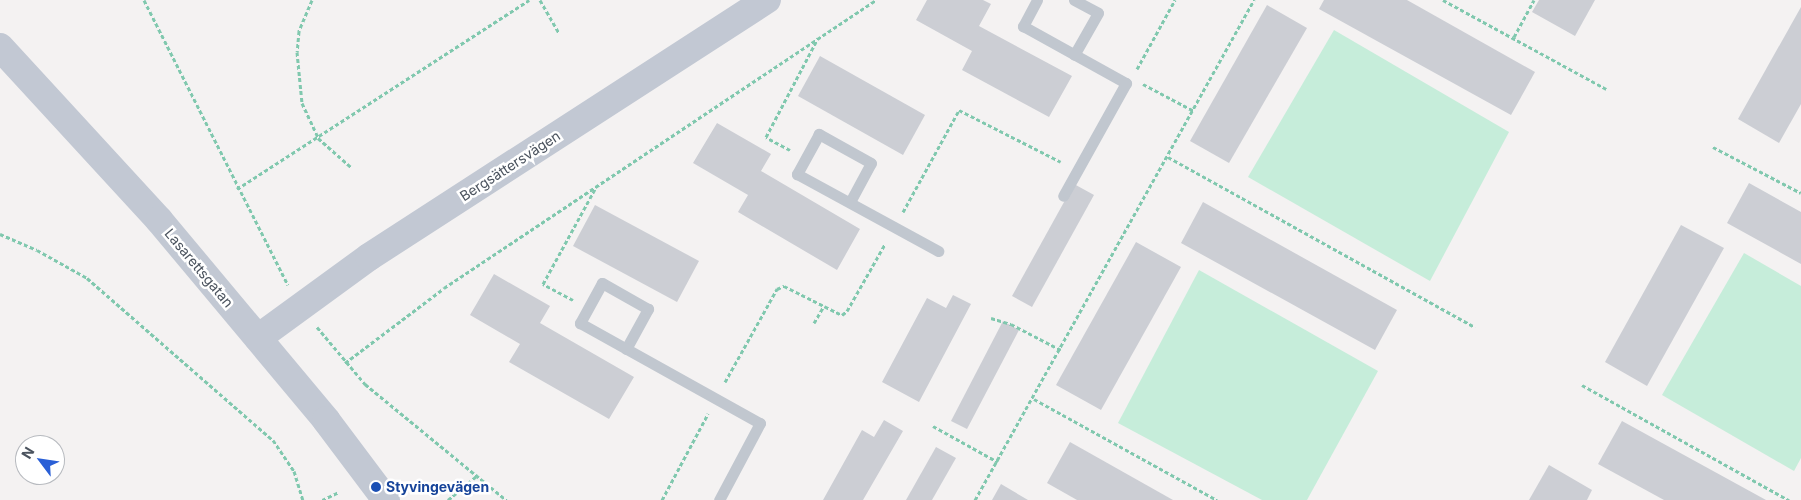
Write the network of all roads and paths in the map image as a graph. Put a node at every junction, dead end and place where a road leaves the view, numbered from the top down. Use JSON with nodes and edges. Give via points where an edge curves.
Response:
{"nodes":[{"id":1,"x":144,"y":0,"type":"edge"},
{"id":2,"x":312,"y":0,"type":"edge"},
{"id":3,"x":528,"y":0,"type":"edge"},
{"id":4,"x":540,"y":0,"type":"edge"},
{"id":5,"x":767,"y":0,"type":"edge"},
{"id":6,"x":876,"y":0,"type":"edge"},
{"id":7,"x":1037,"y":0,"type":"edge"},
{"id":8,"x":1074,"y":0,"type":"edge"},
{"id":9,"x":1175,"y":0,"type":"edge"},
{"id":10,"x":1254,"y":0,"type":"edge"},
{"id":11,"x":1443,"y":0,"type":"edge"},
{"id":12,"x":1534,"y":0,"type":"edge"},
{"id":13,"x":559,"y":33,"type":"dead end"},
{"id":14,"x":1514,"y":36,"type":"junction"},
{"id":15,"x":819,"y":38,"type":"junction"},
{"id":16,"x":0,"y":47,"type":"edge"},
{"id":17,"x":1074,"y":55,"type":"junction"},
{"id":18,"x":1138,"y":82,"type":"dead end"},
{"id":19,"x":1126,"y":84,"type":"junction"},
{"id":20,"x":1606,"y":89,"type":"dead end"},
{"id":21,"x":1194,"y":111,"type":"junction"},
{"id":22,"x":318,"y":138,"type":"junction"},
{"id":23,"x":1713,"y":147,"type":"dead end"},
{"id":24,"x":1168,"y":157,"type":"junction"},
{"id":25,"x":806,"y":159,"type":"junction"},
{"id":26,"x":351,"y":167,"type":"dead end"},
{"id":27,"x":1077,"y":170,"type":"junction"},
{"id":28,"x":596,"y":187,"type":"junction"},
{"id":29,"x":237,"y":189,"type":"junction"},
{"id":30,"x":1801,"y":194,"type":"edge"},
{"id":31,"x":1063,"y":196,"type":"dead end"},
{"id":32,"x":850,"y":202,"type":"junction"},
{"id":33,"x":895,"y":227,"type":"junction"},
{"id":34,"x":0,"y":234,"type":"edge"},
{"id":35,"x":938,"y":251,"type":"dead end"},
{"id":36,"x":301,"y":305,"type":"junction"},
{"id":37,"x":824,"y":306,"type":"junction"},
{"id":38,"x":588,"y":308,"type":"junction"},
{"id":39,"x":991,"y":318,"type":"dead end"},
{"id":40,"x":814,"y":323,"type":"dead end"},
{"id":41,"x":1475,"y":328,"type":"dead end"},
{"id":42,"x":258,"y":338,"type":"junction"},
{"id":43,"x":626,"y":349,"type":"junction"},
{"id":44,"x":1061,"y":350,"type":"junction"},
{"id":45,"x":345,"y":363,"type":"junction"},
{"id":46,"x":1582,"y":385,"type":"dead end"},
{"id":47,"x":716,"y":399,"type":"junction"},
{"id":48,"x":1034,"y":399,"type":"junction"},
{"id":49,"x":933,"y":426,"type":"dead end"},
{"id":50,"x":998,"y":462,"type":"junction"},
{"id":51,"x":478,"y":475,"type":"junction"},
{"id":52,"x":339,"y":492,"type":"dead end"},
{"id":53,"x":304,"y":500,"type":"edge"},
{"id":54,"x":322,"y":500,"type":"edge"},
{"id":55,"x":386,"y":500,"type":"edge"},
{"id":56,"x":448,"y":500,"type":"edge"},
{"id":57,"x":506,"y":500,"type":"edge"},
{"id":58,"x":662,"y":500,"type":"edge"},
{"id":59,"x":718,"y":500,"type":"edge"},
{"id":60,"x":976,"y":500,"type":"edge"},
{"id":61,"x":1217,"y":500,"type":"edge"},
{"id":62,"x":1790,"y":500,"type":"edge"}],
"edges":[{"from":1,"to":29,"type":"path"},
{"from":2,"to":22,"type":"path","via":[[299,30],[297,78],[302,103]]},
{"from":3,"to":22,"type":"path"},
{"from":4,"to":13,"type":"path"},
{"from":5,"to":36,"type":"street","name":"Bergsättersvägen"},
{"from":6,"to":15,"type":"path"},
{"from":7,"to":17,"type":"lane","via":[[1023,26]]},
{"from":8,"to":17,"type":"lane","via":[[1098,13]]},
{"from":9,"to":19,"type":"path"},
{"from":10,"to":21,"type":"path"},
{"from":11,"to":14,"type":"path"},
{"from":12,"to":14,"type":"path"},
{"from":14,"to":20,"type":"path"},
{"from":15,"to":25,"type":"path","via":[[766,137]]},
{"from":15,"to":28,"type":"path"},
{"from":16,"to":42,"type":"street","name":"Lasarettsgatan","via":[[159,220]]},
{"from":17,"to":19,"type":"lane"},
{"from":18,"to":21,"type":"path"},
{"from":19,"to":27,"type":"lane"},
{"from":21,"to":24,"type":"path"},
{"from":22,"to":26,"type":"path"},
{"from":22,"to":29,"type":"path"},
{"from":23,"to":30,"type":"path"},
{"from":24,"to":41,"type":"path"},
{"from":24,"to":44,"type":"path"},
{"from":25,"to":32,"type":"lane","via":[[797,174]]},
{"from":25,"to":32,"type":"lane","via":[[819,134],[871,163]]},
{"from":27,"to":31,"type":"lane"},
{"from":27,"to":33,"type":"path","via":[[959,110]]},
{"from":28,"to":38,"type":"path","via":[[543,284]]},
{"from":28,"to":45,"type":"path","via":[[399,319]]},
{"from":29,"to":36,"type":"path"},
{"from":32,"to":33,"type":"lane"},
{"from":33,"to":35,"type":"lane"},
{"from":33,"to":37,"type":"path","via":[[847,311],[842,315]]},
{"from":34,"to":53,"type":"path","via":[[87,278],[273,440],[294,471]]},
{"from":36,"to":42,"type":"street","name":"Bergsättersvägen"},
{"from":36,"to":45,"type":"path"},
{"from":37,"to":40,"type":"path"},
{"from":37,"to":47,"type":"path","via":[[784,286],[777,289]]},
{"from":38,"to":43,"type":"lane","via":[[580,323]]},
{"from":38,"to":43,"type":"lane","via":[[602,283],[648,309]]},
{"from":39,"to":44,"type":"path","via":[[1011,324]]},
{"from":42,"to":55,"type":"street","name":"Lasarettsgatan"},
{"from":43,"to":47,"type":"lane"},
{"from":44,"to":48,"type":"path"},
{"from":45,"to":51,"type":"path","via":[[365,384]]},
{"from":46,"to":62,"type":"path"},
{"from":47,"to":58,"type":"path"},
{"from":47,"to":59,"type":"lane","via":[[760,423]]},
{"from":48,"to":50,"type":"path"},
{"from":48,"to":61,"type":"path"},
{"from":49,"to":50,"type":"path"},
{"from":50,"to":60,"type":"path"},
{"from":51,"to":56,"type":"path"},
{"from":51,"to":57,"type":"path"},
{"from":52,"to":54,"type":"path"}]}
